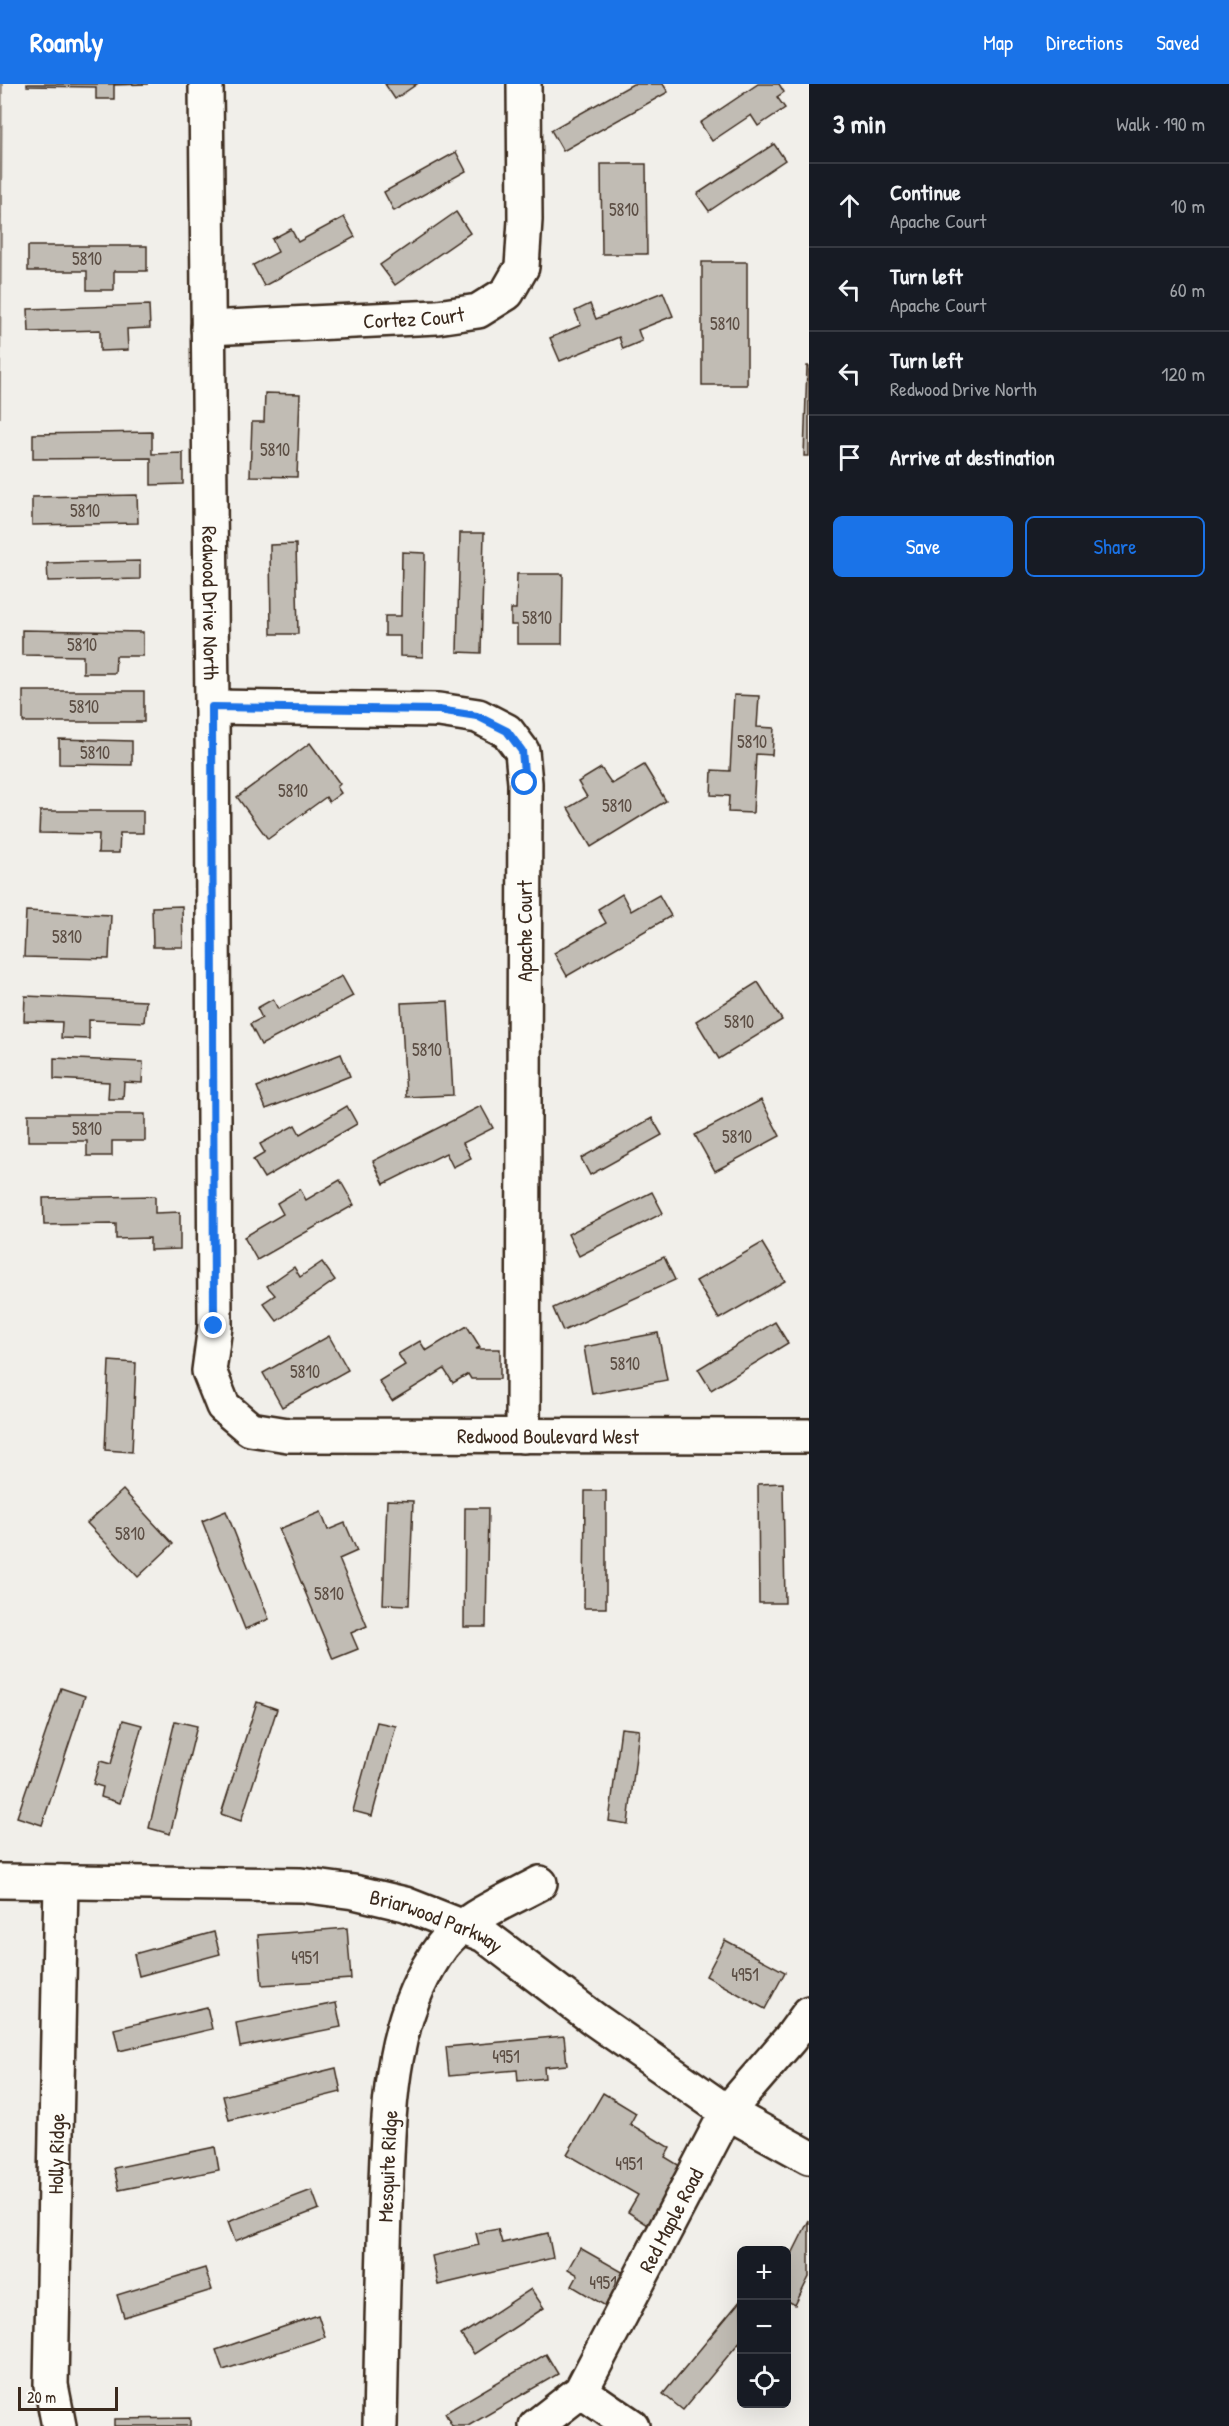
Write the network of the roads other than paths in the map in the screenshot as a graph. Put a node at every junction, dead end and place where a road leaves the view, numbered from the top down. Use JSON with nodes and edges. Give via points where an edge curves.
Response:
{"nodes":[{"id":1,"x":206,"y":84,"type":"edge"},
{"id":2,"x":524,"y":84,"type":"edge"},
{"id":3,"x":208,"y":328,"type":"junction"},
{"id":4,"x":212,"y":707,"type":"junction"},
{"id":5,"x":288,"y":1435,"type":"joint"},
{"id":6,"x":523,"y":1436,"type":"junction"},
{"id":7,"x":809,"y":1436,"type":"edge"},
{"id":8,"x":0,"y":1881,"type":"edge"},
{"id":9,"x":61,"y":1882,"type":"junction"},
{"id":10,"x":540,"y":1883,"type":"dead end"},
{"id":11,"x":462,"y":1926,"type":"junction"},
{"id":12,"x":809,"y":2013,"type":"edge"},
{"id":13,"x":726,"y":2112,"type":"junction"},
{"id":14,"x":809,"y":2157,"type":"edge"},
{"id":15,"x":581,"y":2391,"type":"junction"},
{"id":16,"x":59,"y":2426,"type":"edge"},
{"id":17,"x":380,"y":2426,"type":"edge"},
{"id":18,"x":536,"y":2426,"type":"edge"},
{"id":19,"x":632,"y":2426,"type":"edge"}],
"edges":[{"from":1,"to":3,"type":"street","name":"Redwood Drive North"},
{"from":2,"to":3,"type":"street","name":"Cortez Court","via":[[522,267],[507,294],[477,311],[437,317]]},
{"from":3,"to":4,"type":"street","name":"Redwood Drive North"},
{"from":4,"to":5,"type":"street","name":"Redwood Drive North","via":[[214,1326],[209,1371],[224,1406],[250,1429]]},
{"from":4,"to":6,"type":"street","name":"Apache Court","via":[[449,712],[477,716],[507,731],[522,751]]},
{"from":5,"to":6,"type":"street","name":"Redwood Boulevard West"},
{"from":6,"to":7,"type":"street","name":"Redwood Boulevard West"},
{"from":8,"to":9,"type":"street","name":"Briarwood Parkway"},
{"from":9,"to":11,"type":"street","name":"Briarwood Parkway","via":[[301,1885],[405,1904]]},
{"from":9,"to":16,"type":"street","name":"Holly Ridge","via":[[51,2385]]},
{"from":10,"to":11,"type":"street","name":"Mesquite Ridge"},
{"from":11,"to":13,"type":"street","name":"Briarwood Parkway","via":[[484,1935]]},
{"from":11,"to":17,"type":"street","name":"Mesquite Ridge","via":[[443,1945],[419,1982],[399,2039],[390,2102]]},
{"from":12,"to":13,"type":"street","name":"Red Maple Road"},
{"from":13,"to":14,"type":"street","name":"Briarwood Parkway"},
{"from":13,"to":15,"type":"street","name":"Red Maple Road"},
{"from":15,"to":18,"type":"street","name":"Red Maple Road"},
{"from":15,"to":19,"type":"street"}]}
